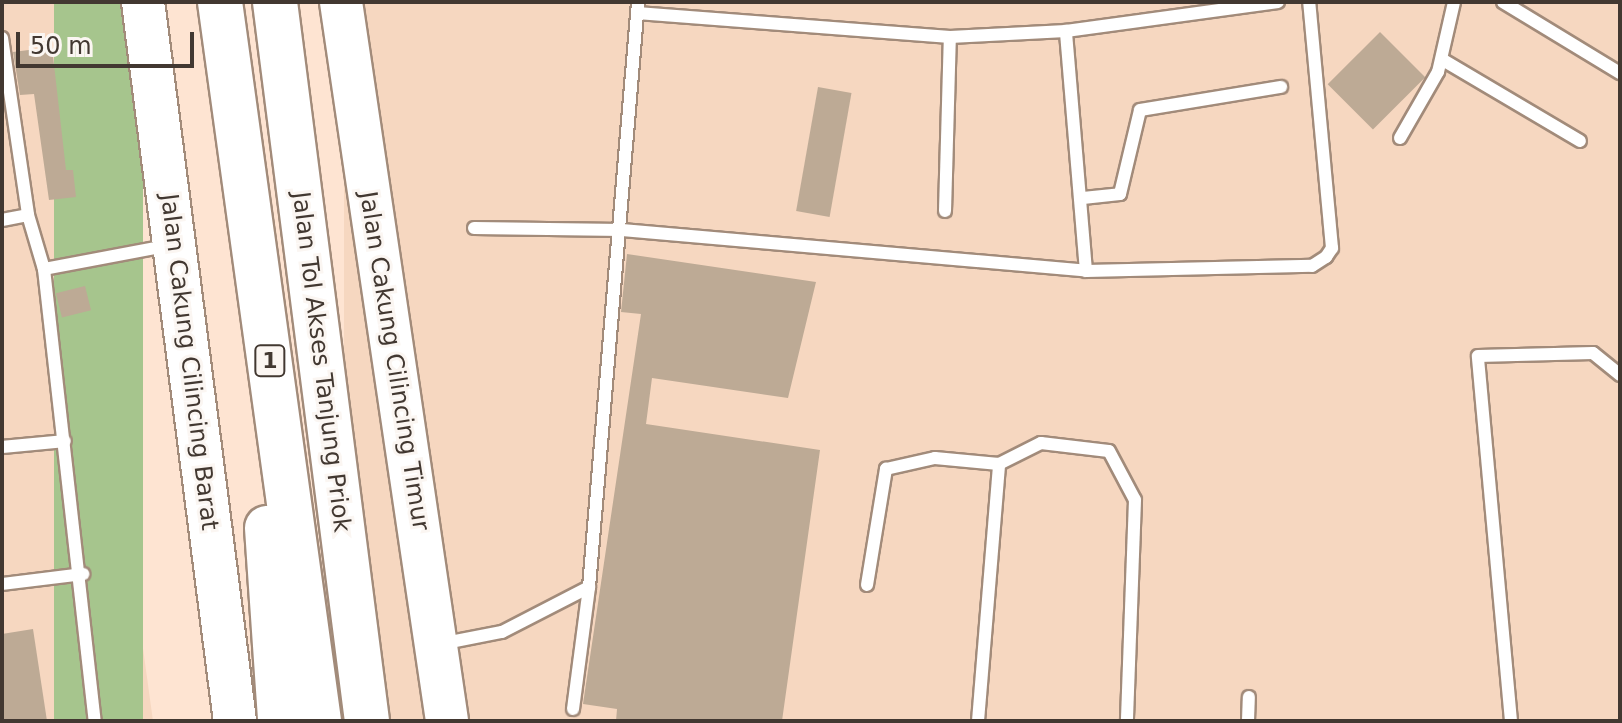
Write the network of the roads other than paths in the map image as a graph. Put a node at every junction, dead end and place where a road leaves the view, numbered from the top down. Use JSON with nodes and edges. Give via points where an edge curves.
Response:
{"nodes":[{"id":1,"x":143,"y":2,"type":"edge"},
{"id":2,"x":220,"y":2,"type":"edge"},
{"id":3,"x":275,"y":2,"type":"edge"},
{"id":4,"x":341,"y":2,"type":"edge"},
{"id":5,"x":1278,"y":2,"type":"edge"},
{"id":6,"x":1309,"y":2,"type":"edge"},
{"id":7,"x":1454,"y":2,"type":"edge"},
{"id":8,"x":1503,"y":2,"type":"edge"},
{"id":9,"x":638,"y":7,"type":"edge"},
{"id":10,"x":1066,"y":31,"type":"junction"},
{"id":11,"x":950,"y":37,"type":"junction"},
{"id":12,"x":2,"y":38,"type":"edge"},
{"id":13,"x":1443,"y":60,"type":"junction"},
{"id":14,"x":1620,"y":73,"type":"edge"},
{"id":15,"x":1281,"y":87,"type":"dead end"},
{"id":16,"x":1400,"y":138,"type":"dead end"},
{"id":17,"x":1580,"y":141,"type":"dead end"},
{"id":18,"x":1083,"y":198,"type":"junction"},
{"id":19,"x":945,"y":211,"type":"dead end"},
{"id":20,"x":28,"y":215,"type":"junction"},
{"id":21,"x":2,"y":220,"type":"edge"},
{"id":22,"x":474,"y":228,"type":"dead end"},
{"id":23,"x":622,"y":230,"type":"junction"},
{"id":24,"x":173,"y":244,"type":"junction"},
{"id":25,"x":44,"y":269,"type":"junction"},
{"id":26,"x":1086,"y":271,"type":"junction"},
{"id":27,"x":264,"y":311,"type":"junction"},
{"id":28,"x":1620,"y":375,"type":"edge"},
{"id":29,"x":65,"y":441,"type":"junction"},
{"id":30,"x":2,"y":447,"type":"edge"},
{"id":31,"x":999,"y":464,"type":"junction"},
{"id":32,"x":83,"y":574,"type":"junction"},
{"id":33,"x":2,"y":584,"type":"edge"},
{"id":34,"x":867,"y":585,"type":"dead end"},
{"id":35,"x":589,"y":587,"type":"junction"},
{"id":36,"x":437,"y":644,"type":"junction"},
{"id":37,"x":1249,"y":697,"type":"dead end"},
{"id":38,"x":573,"y":709,"type":"dead end"},
{"id":39,"x":95,"y":721,"type":"edge"},
{"id":40,"x":235,"y":721,"type":"edge"},
{"id":41,"x":280,"y":721,"type":"edge"},
{"id":42,"x":319,"y":721,"type":"edge"},
{"id":43,"x":367,"y":721,"type":"edge"},
{"id":44,"x":447,"y":721,"type":"edge"},
{"id":45,"x":978,"y":721,"type":"edge"},
{"id":46,"x":1127,"y":721,"type":"edge"},
{"id":47,"x":1248,"y":721,"type":"edge"},
{"id":48,"x":1511,"y":721,"type":"edge"}],
"edges":[{"from":1,"to":24,"type":"highway","name":"Jalan Cakung Cilincing Barat"},
{"from":2,"to":27,"type":"highway","name":"Jalan Tol Akses Tanjung Priok","number":"1"},
{"from":3,"to":43,"type":"highway","name":"Jalan Tol Akses Tanjung Priok","number":"1"},
{"from":4,"to":36,"type":"highway","name":"Jalan Cakung Cilincing Timur"},
{"from":5,"to":10,"type":"lane"},
{"from":6,"to":26,"type":"lane","via":[[1332,248],[1326,257],[1312,266]]},
{"from":7,"to":13,"type":"lane"},
{"from":8,"to":14,"type":"lane"},
{"from":9,"to":11,"type":"lane"},
{"from":9,"to":23,"type":"lane"},
{"from":10,"to":11,"type":"lane"},
{"from":10,"to":18,"type":"lane"},
{"from":11,"to":19,"type":"lane"},
{"from":12,"to":20,"type":"lane"},
{"from":13,"to":16,"type":"lane"},
{"from":13,"to":17,"type":"lane"},
{"from":15,"to":18,"type":"lane","via":[[1140,110],[1120,194]]},
{"from":18,"to":26,"type":"lane"},
{"from":20,"to":21,"type":"lane"},
{"from":20,"to":25,"type":"lane"},
{"from":22,"to":23,"type":"lane"},
{"from":23,"to":26,"type":"lane"},
{"from":23,"to":35,"type":"lane"},
{"from":24,"to":25,"type":"lane"},
{"from":24,"to":40,"type":"highway","name":"Jalan Cakung Cilincing Barat"},
{"from":25,"to":29,"type":"lane"},
{"from":27,"to":41,"type":"highway"},
{"from":27,"to":42,"type":"highway","name":"Jalan Tol Akses Tanjung Priok","number":"1"},
{"from":28,"to":48,"type":"lane","via":[[1593,353],[1478,356]]},
{"from":29,"to":30,"type":"lane"},
{"from":29,"to":32,"type":"lane"},
{"from":31,"to":34,"type":"lane","via":[[935,458],[886,469]]},
{"from":31,"to":45,"type":"lane"},
{"from":31,"to":46,"type":"lane","via":[[1041,443],[1109,451],[1120,462],[1135,500]]},
{"from":32,"to":33,"type":"lane"},
{"from":32,"to":39,"type":"lane"},
{"from":35,"to":36,"type":"lane","via":[[502,632]]},
{"from":35,"to":38,"type":"lane"},
{"from":36,"to":44,"type":"highway","name":"Jalan Cakung Cilincing Timur"},
{"from":37,"to":47,"type":"lane"}]}
